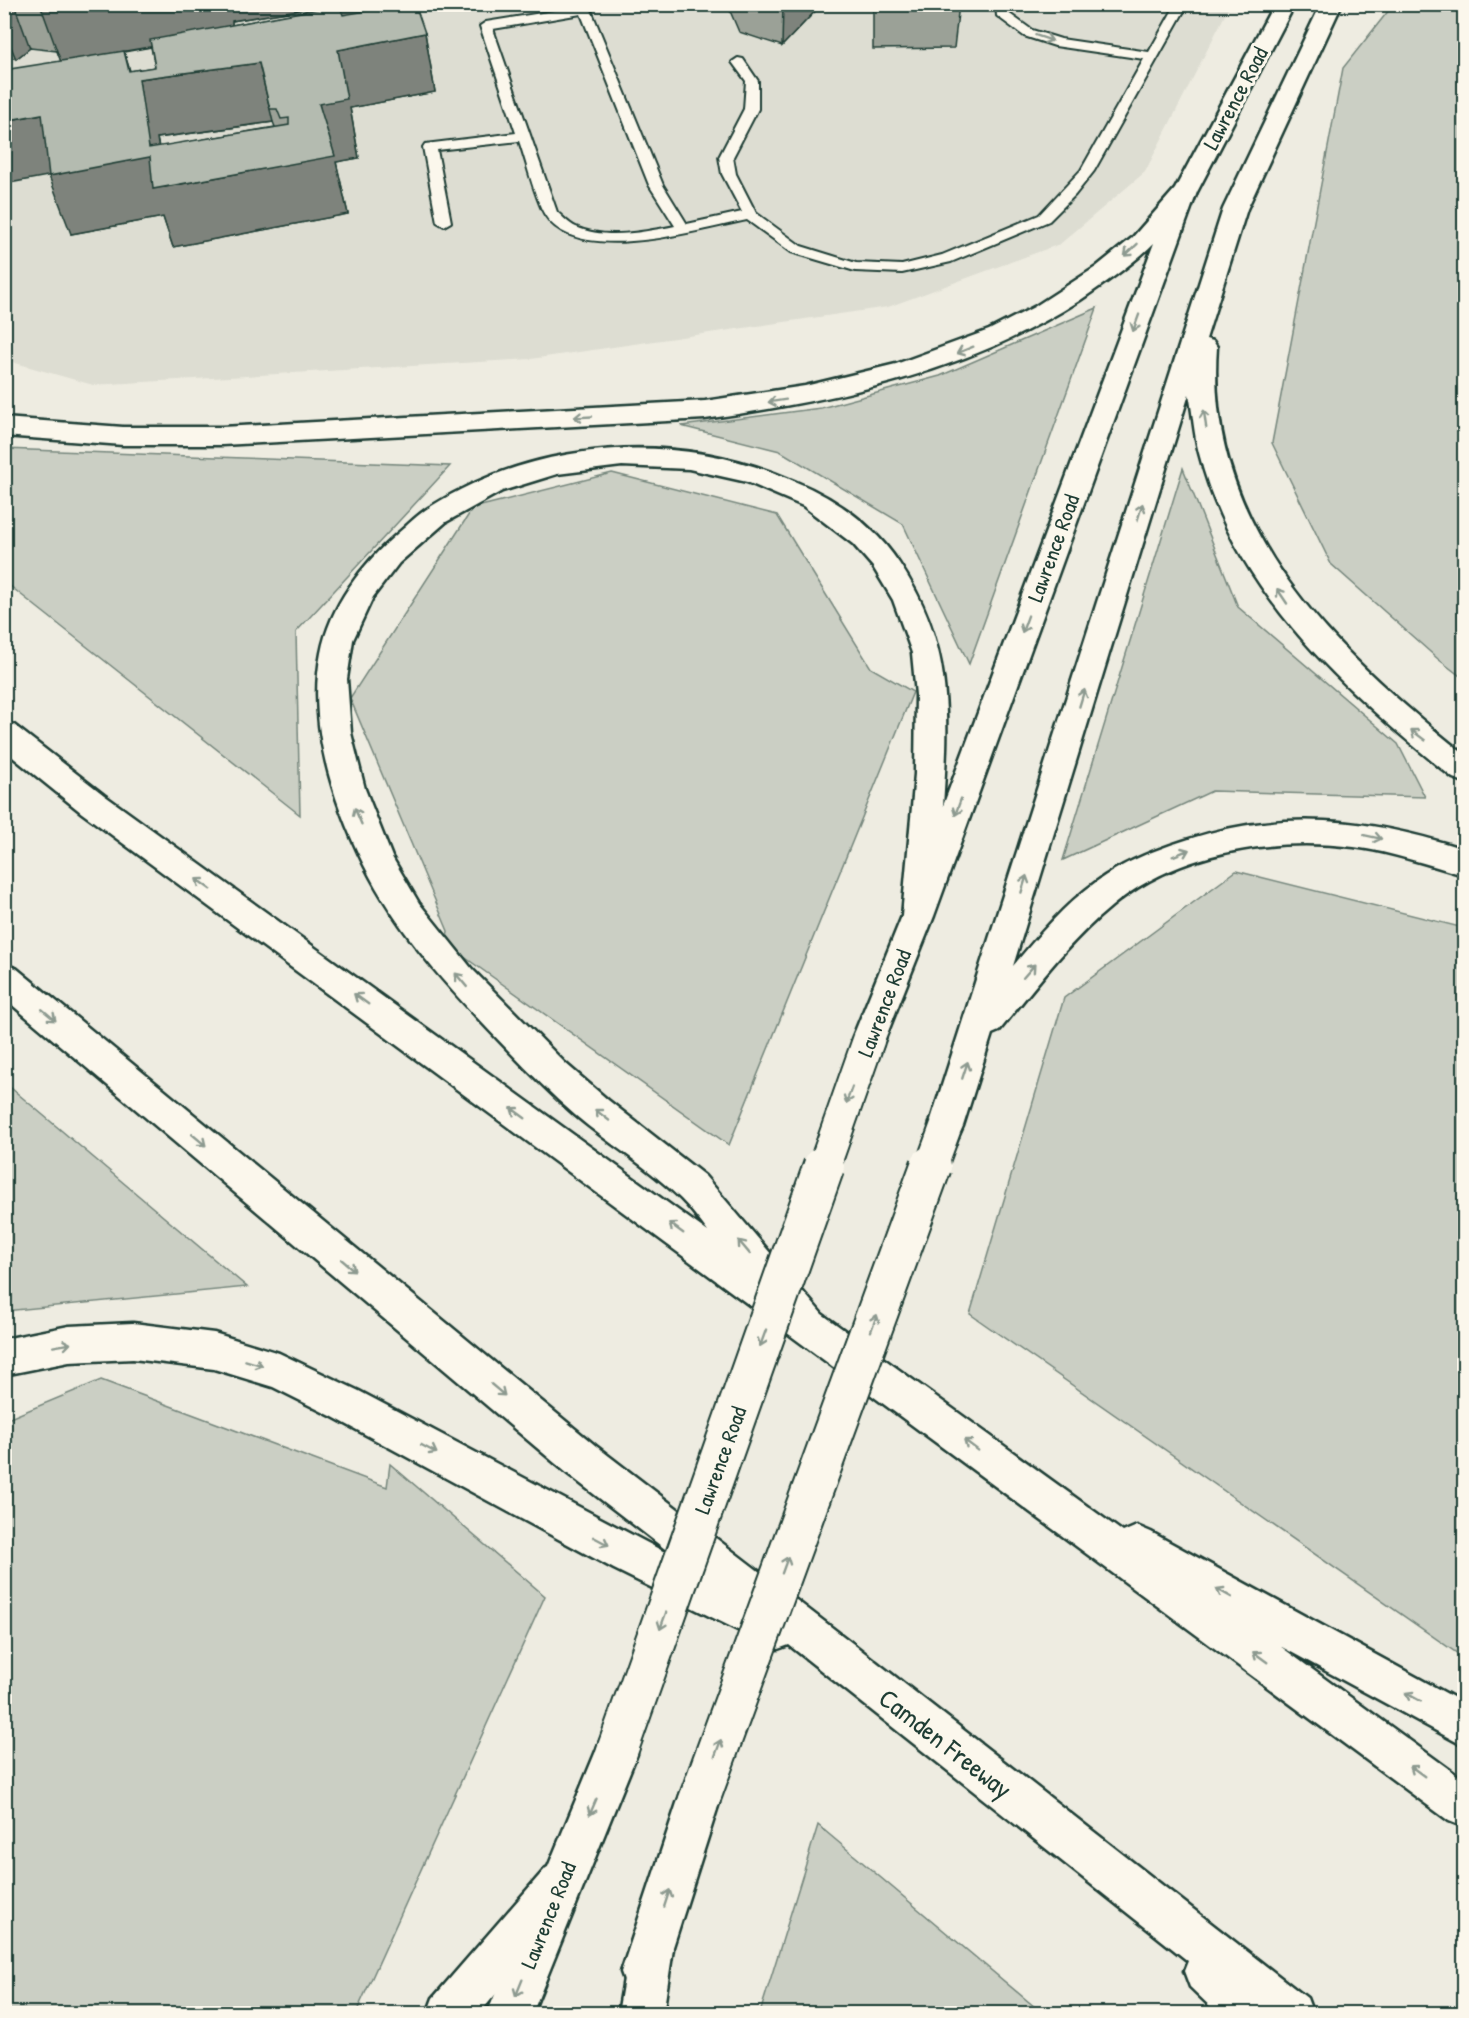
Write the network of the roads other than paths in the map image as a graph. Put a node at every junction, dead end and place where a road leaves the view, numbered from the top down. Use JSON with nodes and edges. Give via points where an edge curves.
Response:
{"nodes":[{"id":1,"x":1002,"y":4,"type":"edge"},
{"id":2,"x":1182,"y":4,"type":"edge"},
{"id":3,"x":1332,"y":4,"type":"edge"},
{"id":4,"x":1275,"y":7,"type":"edge"},
{"id":5,"x":1152,"y":56,"type":"junction"},
{"id":6,"x":738,"y":62,"type":"dead end"},
{"id":7,"x":525,"y":136,"type":"junction"},
{"id":8,"x":1185,"y":192,"type":"junction"},
{"id":9,"x":1235,"y":209,"type":"junction"},
{"id":10,"x":750,"y":215,"type":"junction"},
{"id":11,"x":444,"y":222,"type":"dead end"},
{"id":12,"x":683,"y":228,"type":"junction"},
{"id":13,"x":4,"y":427,"type":"edge"},
{"id":14,"x":4,"y":734,"type":"edge"},
{"id":15,"x":1464,"y":770,"type":"edge"},
{"id":16,"x":1464,"y":862,"type":"edge"},
{"id":17,"x":918,"y":916,"type":"junction"},
{"id":18,"x":4,"y":978,"type":"edge"},
{"id":19,"x":978,"y":1031,"type":"junction"},
{"id":20,"x":808,"y":1324,"type":"junction"},
{"id":21,"x":4,"y":1357,"type":"edge"},
{"id":22,"x":1018,"y":1480,"type":"junction"},
{"id":23,"x":842,"y":1660,"type":"junction"},
{"id":24,"x":1464,"y":1725,"type":"edge"},
{"id":25,"x":1464,"y":1806,"type":"edge"},
{"id":26,"x":1049,"y":1825,"type":"junction"},
{"id":27,"x":561,"y":1883,"type":"junction"},
{"id":28,"x":651,"y":1950,"type":"junction"},
{"id":29,"x":449,"y":2013,"type":"edge"},
{"id":30,"x":509,"y":2013,"type":"edge"},
{"id":31,"x":630,"y":2013,"type":"edge"},
{"id":32,"x":640,"y":2013,"type":"edge"},
{"id":33,"x":1251,"y":2013,"type":"edge"},
{"id":34,"x":1291,"y":2013,"type":"edge"}],
"edges":[{"from":1,"to":5,"type":"lane","one_way":true,"via":[[1001,13],[1028,33],[1059,43]]},
{"from":2,"to":5,"type":"lane"},
{"from":3,"to":9,"type":"main road","name":"Lawrence Road"},
{"from":4,"to":8,"type":"main road","name":"Lawrence Road"},
{"from":5,"to":10,"type":"lane","via":[[1087,171],[1070,192],[1044,218],[991,242],[946,259],[902,268],[855,267],[796,249]]},
{"from":6,"to":10,"type":"lane","via":[[752,81],[751,109],[726,157],[729,174]]},
{"from":7,"to":11,"type":"lane","via":[[430,147]]},
{"from":7,"to":12,"type":"lane","via":[[551,214],[571,231],[624,239]]},
{"from":7,"to":12,"type":"lane","via":[[486,26],[585,10],[656,185]]},
{"from":8,"to":13,"type":"main road","one_way":true,"via":[[1156,228],[1113,267],[1060,304],[998,336],[861,384],[779,401],[705,410],[222,436],[123,436]]},
{"from":8,"to":17,"type":"main road","name":"Lawrence Road","one_way":true},
{"from":15,"to":9,"type":"main road","one_way":true,"via":[[1393,714],[1341,666],[1299,618],[1254,553],[1226,497],[1209,443],[1202,391],[1204,343]]},
{"from":19,"to":9,"type":"main road","name":"Lawrence Road","one_way":true},
{"from":10,"to":12,"type":"lane"},
{"from":20,"to":14,"type":"main road","one_way":true,"via":[[93,804]]},
{"from":19,"to":16,"type":"main road","one_way":true,"via":[[1063,932],[1102,895],[1148,867],[1199,846],[1253,834],[1308,831],[1365,835],[1428,849]]},
{"from":20,"to":17,"type":"main road","one_way":true,"via":[[692,1185],[572,1092],[472,993],[419,930],[371,846],[355,808],[338,745],[331,686],[335,652],[348,614],[371,575],[403,541],[442,511],[485,488],[529,472],[584,460],[636,456],[688,459],[738,469],[789,488],[828,509],[879,555],[909,604],[925,647],[931,689],[931,740]]},
{"from":17,"to":27,"type":"main road","name":"Lawrence Road","one_way":true,"bridge":true,"via":[[869,1039],[616,1754]]},
{"from":18,"to":23,"type":"main road","one_way":true,"via":[[582,1460]]},
{"from":28,"to":19,"type":"main road","name":"Lawrence Road","one_way":true,"bridge":true,"via":[[698,1803]]},
{"from":22,"to":20,"type":"main road","one_way":true},
{"from":21,"to":23,"type":"main road","one_way":true,"via":[[69,1344],[133,1341],[214,1351],[279,1371],[628,1555]]},
{"from":24,"to":22,"type":"main road","one_way":true},
{"from":25,"to":22,"type":"main road","one_way":true},
{"from":23,"to":26,"type":"main road","name":"Camden Freeway"},
{"from":26,"to":33,"type":"main road"},
{"from":26,"to":34,"type":"main road"},
{"from":27,"to":29,"type":"main road"},
{"from":27,"to":30,"type":"main road","name":"Lawrence Road","one_way":true},
{"from":28,"to":31,"type":"main road","name":"Lawrence Road"},
{"from":28,"to":32,"type":"main road"}]}
